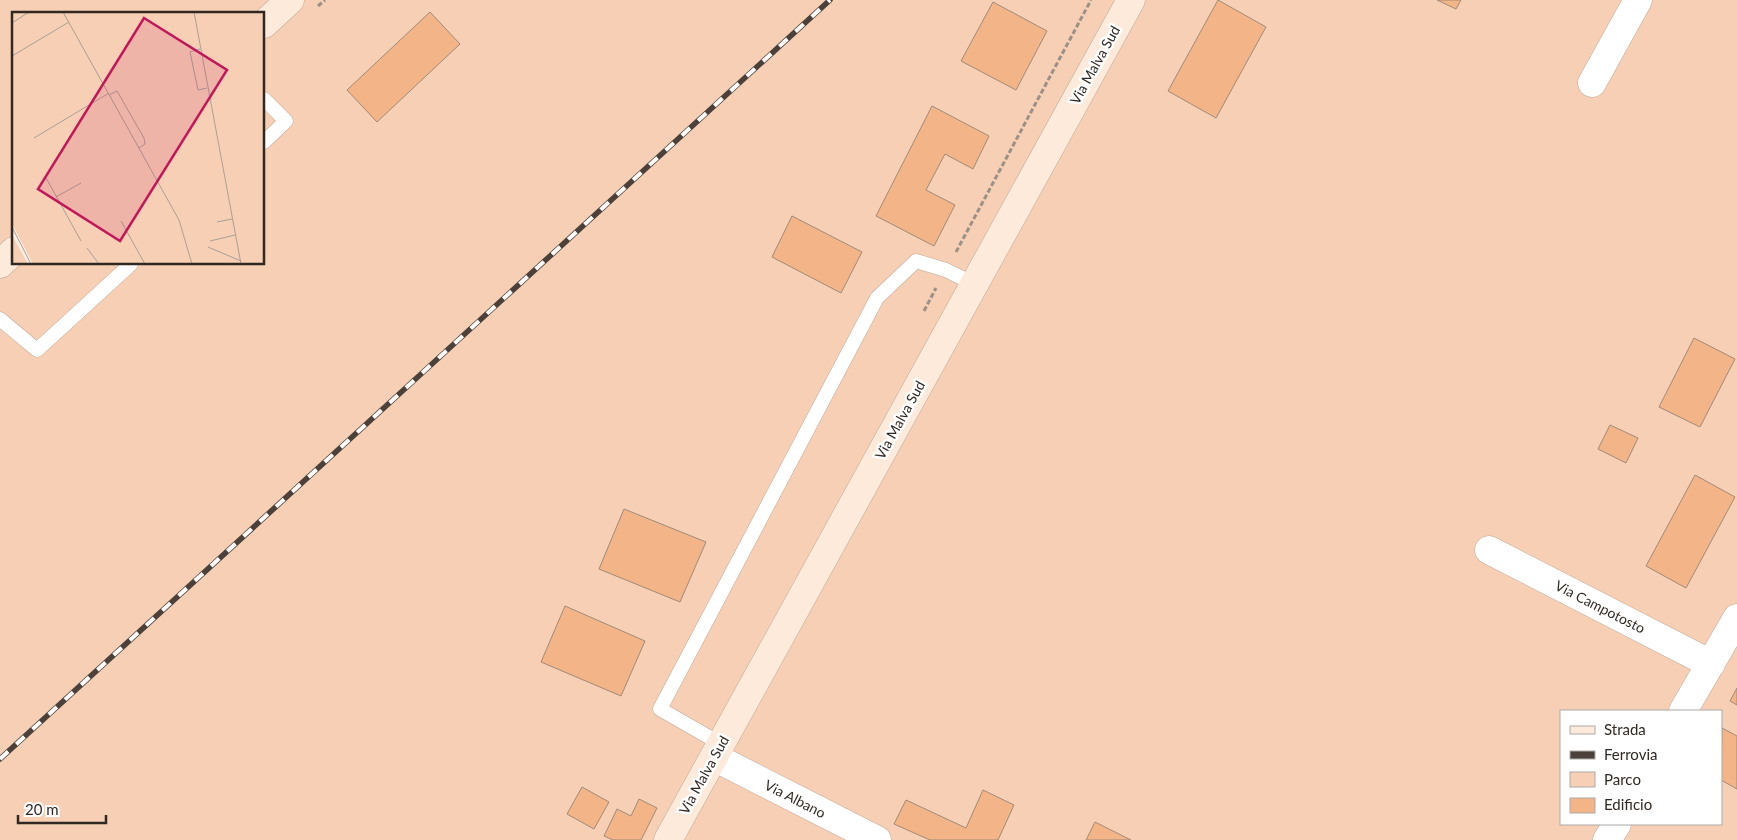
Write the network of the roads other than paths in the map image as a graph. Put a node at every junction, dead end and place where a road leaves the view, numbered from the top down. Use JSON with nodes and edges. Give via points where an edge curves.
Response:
{"nodes":[{"id":1,"x":290,"y":0,"type":"edge"},
{"id":2,"x":1131,"y":0,"type":"edge"},
{"id":3,"x":1638,"y":0,"type":"edge"},
{"id":4,"x":265,"y":23,"type":"edge"},
{"id":5,"x":1592,"y":84,"type":"dead end"},
{"id":6,"x":265,"y":99,"type":"edge"},
{"id":7,"x":265,"y":141,"type":"edge"},
{"id":8,"x":12,"y":253,"type":"edge"},
{"id":9,"x":0,"y":264,"type":"edge"},
{"id":10,"x":130,"y":265,"type":"edge"},
{"id":11,"x":974,"y":284,"type":"junction"},
{"id":12,"x":0,"y":319,"type":"edge"},
{"id":13,"x":1489,"y":550,"type":"dead end"},
{"id":14,"x":1737,"y":618,"type":"edge"},
{"id":15,"x":1711,"y":664,"type":"junction"},
{"id":16,"x":1684,"y":710,"type":"edge"},
{"id":17,"x":718,"y":751,"type":"junction"},
{"id":18,"x":1616,"y":825,"type":"edge"},
{"id":19,"x":668,"y":840,"type":"edge"},
{"id":20,"x":877,"y":840,"type":"edge"},
{"id":21,"x":1607,"y":840,"type":"edge"}],
"edges":[{"from":1,"to":4,"type":"street"},
{"from":2,"to":11,"type":"street","name":"Via Malva Sud"},
{"from":3,"to":5,"type":"street"},
{"from":6,"to":7,"type":"lane","via":[[286,122]]},
{"from":8,"to":9,"type":"street"},
{"from":10,"to":12,"type":"lane","via":[[37,350]]},
{"from":11,"to":17,"type":"street","name":"Via Malva Sud"},
{"from":11,"to":17,"type":"lane","via":[[946,270],[916,261],[877,298],[660,709]]},
{"from":13,"to":15,"type":"street","name":"Via Campotosto"},
{"from":14,"to":15,"type":"street"},
{"from":15,"to":16,"type":"street"},
{"from":17,"to":19,"type":"street","name":"Via Malva Sud"},
{"from":17,"to":20,"type":"street","name":"Via Albano"},
{"from":18,"to":21,"type":"street"}]}
